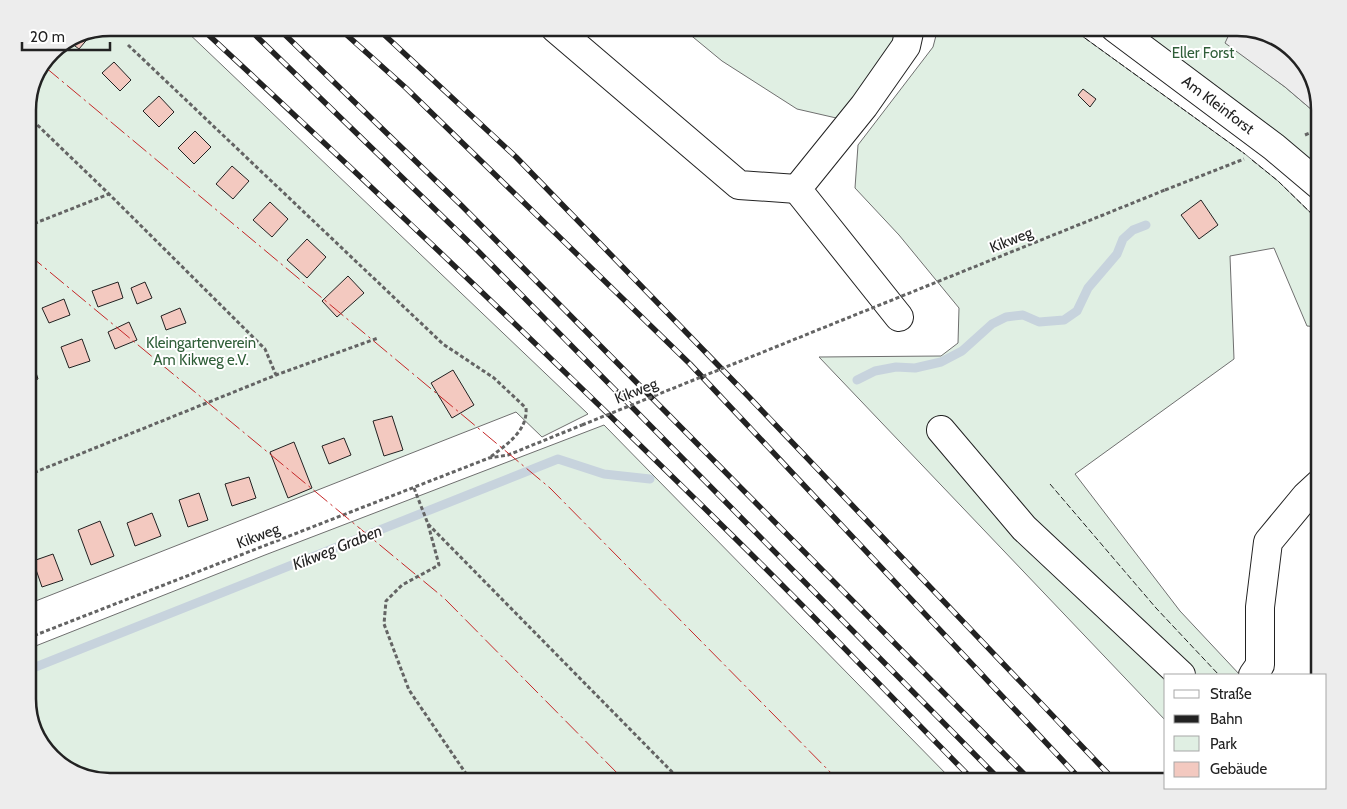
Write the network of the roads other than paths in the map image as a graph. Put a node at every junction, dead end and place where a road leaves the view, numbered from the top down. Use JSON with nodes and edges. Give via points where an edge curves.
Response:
{"nodes":[{"id":1,"x":564,"y":36,"type":"edge"},
{"id":2,"x":908,"y":36,"type":"edge"},
{"id":3,"x":1125,"y":36,"type":"edge"},
{"id":4,"x":1311,"y":178,"type":"edge"},
{"id":5,"x":797,"y":189,"type":"junction"},
{"id":6,"x":899,"y":317,"type":"dead end"},
{"id":7,"x":941,"y":430,"type":"dead end"},
{"id":8,"x":1311,"y":492,"type":"edge"},
{"id":9,"x":1180,"y":674,"type":"edge"},
{"id":10,"x":1254,"y":674,"type":"edge"}],
"edges":[{"from":1,"to":5,"type":"street","via":[[739,185]]},
{"from":2,"to":5,"type":"street","via":[[906,46],[880,84]]},
{"from":3,"to":4,"type":"street","name":"Am Kleinforst"},
{"from":5,"to":6,"type":"street"},
{"from":7,"to":9,"type":"street","via":[[1024,528]]},
{"from":8,"to":10,"type":"street","via":[[1268,542],[1260,607],[1260,665]]}]}
